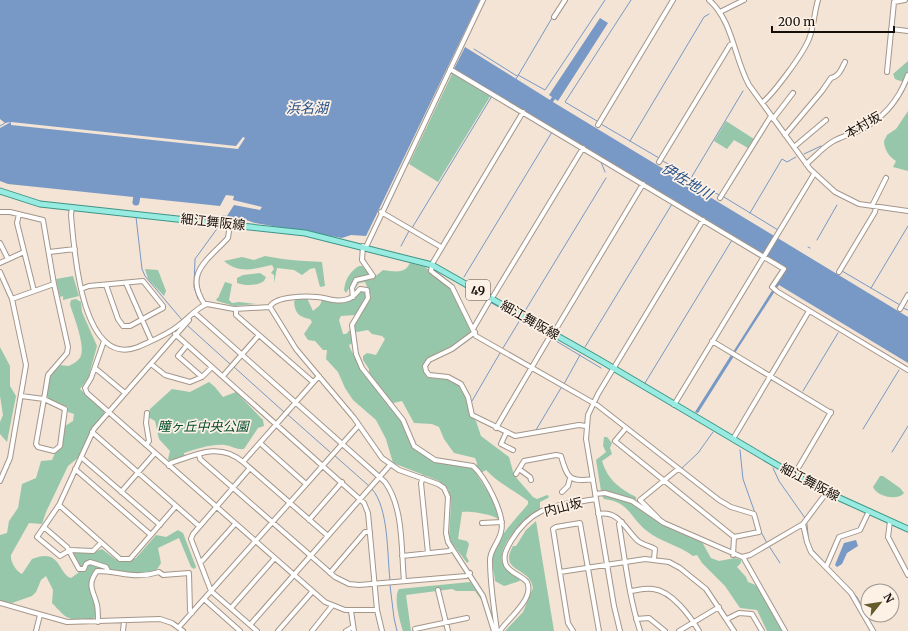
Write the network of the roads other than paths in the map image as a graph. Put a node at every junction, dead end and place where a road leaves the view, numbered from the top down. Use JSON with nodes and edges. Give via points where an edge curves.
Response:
{"nodes":[{"id":1,"x":483,"y":0,"type":"edge"},
{"id":2,"x":565,"y":0,"type":"edge"},
{"id":3,"x":673,"y":0,"type":"edge"},
{"id":4,"x":744,"y":0,"type":"edge"},
{"id":5,"x":818,"y":0,"type":"edge"},
{"id":6,"x":905,"y":0,"type":"edge"},
{"id":7,"x":712,"y":1,"type":"edge"},
{"id":8,"x":720,"y":12,"type":"junction"},
{"id":9,"x":554,"y":17,"type":"dead end"},
{"id":10,"x":891,"y":29,"type":"junction"},
{"id":11,"x":908,"y":31,"type":"edge"},
{"id":12,"x":733,"y":44,"type":"junction"},
{"id":13,"x":845,"y":62,"type":"dead end"},
{"id":14,"x":450,"y":68,"type":"junction"},
{"id":15,"x":887,"y":72,"type":"dead end"},
{"id":16,"x":908,"y":75,"type":"edge"},
{"id":17,"x":906,"y":87,"type":"edge"},
{"id":18,"x":793,"y":93,"type":"dead end"},
{"id":19,"x":762,"y":103,"type":"junction"},
{"id":20,"x":523,"y":112,"type":"junction"},
{"id":21,"x":772,"y":117,"type":"junction"},
{"id":22,"x":826,"y":120,"type":"dead end"},
{"id":23,"x":598,"y":125,"type":"dead end"},
{"id":24,"x":785,"y":135,"type":"junction"},
{"id":25,"x":794,"y":147,"type":"junction"},
{"id":26,"x":583,"y":148,"type":"junction"},
{"id":27,"x":659,"y":162,"type":"dead end"},
{"id":28,"x":806,"y":164,"type":"junction"},
{"id":29,"x":814,"y":174,"type":"junction"},
{"id":30,"x":886,"y":178,"type":"dead end"},
{"id":31,"x":643,"y":184,"type":"junction"},
{"id":32,"x":0,"y":191,"type":"edge"},
{"id":33,"x":720,"y":198,"type":"dead end"},
{"id":34,"x":72,"y":207,"type":"junction"},
{"id":35,"x":874,"y":207,"type":"junction"},
{"id":36,"x":908,"y":211,"type":"edge"},
{"id":37,"x":0,"y":212,"type":"edge"},
{"id":38,"x":381,"y":212,"type":"junction"},
{"id":39,"x":19,"y":214,"type":"junction"},
{"id":40,"x":703,"y":220,"type":"junction"},
{"id":41,"x":230,"y":223,"type":"junction"},
{"id":42,"x":0,"y":243,"type":"edge"},
{"id":43,"x":364,"y":247,"type":"junction"},
{"id":44,"x":441,"y":247,"type":"junction"},
{"id":45,"x":75,"y":249,"type":"junction"},
{"id":46,"x":24,"y":252,"type":"junction"},
{"id":47,"x":49,"y":252,"type":"junction"},
{"id":48,"x":764,"y":256,"type":"junction"},
{"id":49,"x":8,"y":259,"type":"junction"},
{"id":50,"x":0,"y":264,"type":"edge"},
{"id":51,"x":432,"y":265,"type":"junction"},
{"id":52,"x":0,"y":272,"type":"edge"},
{"id":53,"x":839,"y":272,"type":"dead end"},
{"id":54,"x":126,"y":282,"type":"junction"},
{"id":55,"x":54,"y":284,"type":"junction"},
{"id":56,"x":106,"y":285,"type":"junction"},
{"id":57,"x":81,"y":289,"type":"junction"},
{"id":58,"x":34,"y":291,"type":"junction"},
{"id":59,"x":908,"y":295,"type":"edge"},
{"id":60,"x":354,"y":297,"type":"junction"},
{"id":61,"x":492,"y":298,"type":"junction"},
{"id":62,"x":12,"y":299,"type":"junction"},
{"id":63,"x":204,"y":305,"type":"junction"},
{"id":64,"x":270,"y":307,"type":"junction"},
{"id":65,"x":236,"y":309,"type":"junction"},
{"id":66,"x":900,"y":309,"type":"dead end"},
{"id":67,"x":809,"y":311,"type":"junction"},
{"id":68,"x":195,"y":313,"type":"junction"},
{"id":69,"x":142,"y":320,"type":"junction"},
{"id":70,"x":171,"y":331,"type":"junction"},
{"id":71,"x":474,"y":331,"type":"junction"},
{"id":72,"x":552,"y":333,"type":"junction"},
{"id":73,"x":176,"y":335,"type":"junction"},
{"id":74,"x":259,"y":335,"type":"junction"},
{"id":75,"x":152,"y":340,"type":"junction"},
{"id":76,"x":104,"y":341,"type":"junction"},
{"id":77,"x":712,"y":341,"type":"junction"},
{"id":78,"x":187,"y":345,"type":"junction"},
{"id":79,"x":242,"y":354,"type":"junction"},
{"id":80,"x":151,"y":364,"type":"junction"},
{"id":81,"x":212,"y":367,"type":"junction"},
{"id":82,"x":94,"y":368,"type":"junction"},
{"id":83,"x":532,"y":368,"type":"junction"},
{"id":84,"x":614,"y":368,"type":"junction"},
{"id":85,"x":908,"y":370,"type":"edge"},
{"id":86,"x":223,"y":376,"type":"junction"},
{"id":87,"x":320,"y":376,"type":"junction"},
{"id":88,"x":770,"y":376,"type":"junction"},
{"id":89,"x":202,"y":377,"type":"junction"},
{"id":90,"x":313,"y":382,"type":"junction"},
{"id":91,"x":125,"y":393,"type":"junction"},
{"id":92,"x":21,"y":396,"type":"junction"},
{"id":93,"x":44,"y":400,"type":"junction"},
{"id":94,"x":296,"y":402,"type":"junction"},
{"id":95,"x":593,"y":404,"type":"junction"},
{"id":96,"x":674,"y":404,"type":"junction"},
{"id":97,"x":109,"y":412,"type":"junction"},
{"id":98,"x":147,"y":413,"type":"dead end"},
{"id":99,"x":276,"y":424,"type":"junction"},
{"id":100,"x":359,"y":425,"type":"junction"},
{"id":101,"x":586,"y":426,"type":"junction"},
{"id":102,"x":496,"y":428,"type":"junction"},
{"id":103,"x":626,"y":428,"type":"junction"},
{"id":104,"x":92,"y":432,"type":"junction"},
{"id":105,"x":506,"y":433,"type":"junction"},
{"id":106,"x":733,"y":439,"type":"junction"},
{"id":107,"x":342,"y":442,"type":"junction"},
{"id":108,"x":260,"y":443,"type":"junction"},
{"id":109,"x":146,"y":445,"type":"junction"},
{"id":110,"x":513,"y":450,"type":"dead end"},
{"id":111,"x":155,"y":453,"type":"junction"},
{"id":112,"x":198,"y":454,"type":"junction"},
{"id":113,"x":81,"y":457,"type":"junction"},
{"id":114,"x":243,"y":462,"type":"junction"},
{"id":115,"x":322,"y":464,"type":"junction"},
{"id":116,"x":390,"y":465,"type":"junction"},
{"id":117,"x":169,"y":466,"type":"junction"},
{"id":118,"x":250,"y":468,"type":"junction"},
{"id":119,"x":75,"y":469,"type":"junction"},
{"id":120,"x":519,"y":469,"type":"junction"},
{"id":121,"x":678,"y":469,"type":"junction"},
{"id":122,"x":138,"y":473,"type":"junction"},
{"id":123,"x":516,"y":474,"type":"dead end"},
{"id":124,"x":794,"y":475,"type":"junction"},
{"id":125,"x":380,"y":476,"type":"junction"},
{"id":126,"x":423,"y":478,"type":"junction"},
{"id":127,"x":570,"y":478,"type":"junction"},
{"id":128,"x":593,"y":479,"type":"junction"},
{"id":129,"x":531,"y":480,"type":"dead end"},
{"id":130,"x":0,"y":481,"type":"edge"},
{"id":131,"x":665,"y":481,"type":"junction"},
{"id":132,"x":342,"y":482,"type":"junction"},
{"id":133,"x":306,"y":484,"type":"junction"},
{"id":134,"x":233,"y":488,"type":"junction"},
{"id":135,"x":121,"y":492,"type":"junction"},
{"id":136,"x":562,"y":492,"type":"dead end"},
{"id":137,"x":827,"y":492,"type":"junction"},
{"id":138,"x":595,"y":494,"type":"junction"},
{"id":139,"x":361,"y":498,"type":"junction"},
{"id":140,"x":596,"y":499,"type":"junction"},
{"id":141,"x":289,"y":502,"type":"junction"},
{"id":142,"x":59,"y":505,"type":"junction"},
{"id":143,"x":176,"y":506,"type":"junction"},
{"id":144,"x":216,"y":507,"type":"junction"},
{"id":145,"x":868,"y":511,"type":"junction"},
{"id":146,"x":598,"y":514,"type":"junction"},
{"id":147,"x":309,"y":520,"type":"junction"},
{"id":148,"x":658,"y":520,"type":"junction"},
{"id":149,"x":890,"y":521,"type":"junction"},
{"id":150,"x":272,"y":522,"type":"junction"},
{"id":151,"x":502,"y":522,"type":"junction"},
{"id":152,"x":622,"y":522,"type":"junction"},
{"id":153,"x":482,"y":523,"type":"dead end"},
{"id":154,"x":235,"y":524,"type":"junction"},
{"id":155,"x":803,"y":524,"type":"junction"},
{"id":156,"x":160,"y":525,"type":"junction"},
{"id":157,"x":199,"y":526,"type":"junction"},
{"id":158,"x":45,"y":528,"type":"junction"},
{"id":159,"x":908,"y":529,"type":"edge"},
{"id":160,"x":370,"y":532,"type":"junction"},
{"id":161,"x":151,"y":535,"type":"junction"},
{"id":162,"x":328,"y":536,"type":"junction"},
{"id":163,"x":734,"y":537,"type":"junction"},
{"id":164,"x":255,"y":541,"type":"junction"},
{"id":165,"x":102,"y":543,"type":"junction"},
{"id":166,"x":452,"y":549,"type":"junction"},
{"id":167,"x":69,"y":551,"type":"junction"},
{"id":168,"x":428,"y":553,"type":"junction"},
{"id":169,"x":733,"y":555,"type":"junction"},
{"id":170,"x":311,"y":556,"type":"junction"},
{"id":171,"x":402,"y":556,"type":"junction"},
{"id":172,"x":743,"y":557,"type":"junction"},
{"id":173,"x":274,"y":559,"type":"junction"},
{"id":174,"x":654,"y":559,"type":"junction"},
{"id":175,"x":200,"y":562,"type":"junction"},
{"id":176,"x":626,"y":562,"type":"junction"},
{"id":177,"x":607,"y":565,"type":"junction"},
{"id":178,"x":826,"y":567,"type":"junction"},
{"id":179,"x":588,"y":568,"type":"junction"},
{"id":180,"x":108,"y":571,"type":"junction"},
{"id":181,"x":560,"y":572,"type":"junction"},
{"id":182,"x":330,"y":573,"type":"junction"},
{"id":183,"x":470,"y":573,"type":"junction"},
{"id":184,"x":908,"y":575,"type":"edge"},
{"id":185,"x":294,"y":576,"type":"junction"},
{"id":186,"x":404,"y":581,"type":"junction"},
{"id":187,"x":375,"y":584,"type":"junction"},
{"id":188,"x":438,"y":590,"type":"dead end"},
{"id":189,"x":211,"y":591,"type":"junction"},
{"id":190,"x":631,"y":591,"type":"junction"},
{"id":191,"x":312,"y":592,"type":"junction"},
{"id":192,"x":204,"y":599,"type":"junction"},
{"id":193,"x":0,"y":603,"type":"edge"},
{"id":194,"x":332,"y":606,"type":"junction"},
{"id":195,"x":719,"y":607,"type":"junction"},
{"id":196,"x":231,"y":608,"type":"junction"},
{"id":197,"x":378,"y":610,"type":"junction"},
{"id":198,"x":351,"y":611,"type":"junction"},
{"id":199,"x":192,"y":613,"type":"junction"},
{"id":200,"x":40,"y":615,"type":"junction"},
{"id":201,"x":467,"y":618,"type":"dead end"},
{"id":202,"x":636,"y":619,"type":"junction"},
{"id":203,"x":727,"y":619,"type":"junction"},
{"id":204,"x":124,"y":621,"type":"junction"},
{"id":205,"x":98,"y":622,"type":"junction"},
{"id":206,"x":446,"y":622,"type":"junction"},
{"id":207,"x":694,"y":622,"type":"junction"},
{"id":208,"x":250,"y":625,"type":"junction"},
{"id":209,"x":180,"y":627,"type":"junction"},
{"id":210,"x":353,"y":629,"type":"edge"},
{"id":211,"x":415,"y":629,"type":"dead end"},
{"id":212,"x":36,"y":631,"type":"edge"},
{"id":213,"x":123,"y":631,"type":"edge"},
{"id":214,"x":183,"y":631,"type":"edge"},
{"id":215,"x":240,"y":631,"type":"edge"},
{"id":216,"x":257,"y":631,"type":"edge"},
{"id":217,"x":278,"y":631,"type":"edge"},
{"id":218,"x":312,"y":631,"type":"edge"},
{"id":219,"x":346,"y":631,"type":"edge"},
{"id":220,"x":382,"y":631,"type":"edge"},
{"id":221,"x":448,"y":631,"type":"edge"},
{"id":222,"x":495,"y":631,"type":"edge"},
{"id":223,"x":500,"y":631,"type":"edge"},
{"id":224,"x":573,"y":631,"type":"edge"},
{"id":225,"x":599,"y":631,"type":"edge"},
{"id":226,"x":620,"y":631,"type":"edge"},
{"id":227,"x":640,"y":631,"type":"edge"},
{"id":228,"x":665,"y":631,"type":"edge"},
{"id":229,"x":679,"y":631,"type":"edge"},
{"id":230,"x":699,"y":631,"type":"edge"},
{"id":231,"x":734,"y":631,"type":"edge"},
{"id":232,"x":762,"y":631,"type":"edge"},
{"id":233,"x":785,"y":631,"type":"edge"},
{"id":234,"x":873,"y":631,"type":"edge"}],
"edges":[{"from":1,"to":14,"type":"street"},
{"from":2,"to":9,"type":"street"},
{"from":3,"to":23,"type":"street"},
{"from":4,"to":8,"type":"street"},
{"from":5,"to":19,"type":"street","via":[[806,44]]},
{"from":6,"to":10,"type":"street","via":[[894,2]]},
{"from":7,"to":8,"type":"street"},
{"from":8,"to":12,"type":"street"},
{"from":10,"to":11,"type":"street"},
{"from":10,"to":15,"type":"street"},
{"from":12,"to":19,"type":"street","via":[[746,79]]},
{"from":12,"to":27,"type":"street","via":[[730,45]]},
{"from":13,"to":24,"type":"street","via":[[839,74],[831,78]]},
{"from":14,"to":20,"type":"street"},
{"from":14,"to":38,"type":"street"},
{"from":16,"to":17,"type":"street","name":"本村坂"},
{"from":17,"to":28,"type":"street","name":"本村坂","via":[[879,117],[828,144]]},
{"from":18,"to":21,"type":"street"},
{"from":19,"to":21,"type":"street"},
{"from":20,"to":26,"type":"street"},
{"from":20,"to":44,"type":"street"},
{"from":21,"to":24,"type":"street"},
{"from":21,"to":33,"type":"street"},
{"from":22,"to":25,"type":"street"},
{"from":24,"to":25,"type":"street"},
{"from":25,"to":28,"type":"street"},
{"from":26,"to":31,"type":"street"},
{"from":26,"to":61,"type":"street"},
{"from":28,"to":29,"type":"street"},
{"from":29,"to":35,"type":"street","via":[[841,196]]},
{"from":29,"to":48,"type":"street"},
{"from":30,"to":35,"type":"street"},
{"from":31,"to":40,"type":"street"},
{"from":31,"to":72,"type":"street"},
{"from":32,"to":34,"type":"main road","name":"細江舞阪線","number":"49","via":[[34,202]]},
{"from":34,"to":41,"type":"main road","name":"細江舞阪線","number":"49"},
{"from":34,"to":45,"type":"street"},
{"from":35,"to":36,"type":"street"},
{"from":35,"to":53,"type":"street","via":[[875,212]]},
{"from":37,"to":39,"type":"street"},
{"from":38,"to":43,"type":"street"},
{"from":38,"to":44,"type":"street"},
{"from":39,"to":46,"type":"street","via":[[17,222]]},
{"from":39,"to":47,"type":"street","via":[[43,220]]},
{"from":40,"to":48,"type":"street"},
{"from":40,"to":84,"type":"street"},
{"from":41,"to":43,"type":"main road","name":"細江舞阪線","number":"49","via":[[305,233]]},
{"from":41,"to":63,"type":"street","via":[[228,238],[207,258],[199,272],[196,288]]},
{"from":42,"to":49,"type":"street"},
{"from":43,"to":51,"type":"main road","name":"細江舞阪線","number":"49"},
{"from":43,"to":60,"type":"street","via":[[362,260],[374,276],[356,280],[352,288]]},
{"from":44,"to":51,"type":"street"},
{"from":45,"to":47,"type":"street"},
{"from":45,"to":57,"type":"street"},
{"from":46,"to":49,"type":"street"},
{"from":46,"to":58,"type":"street"},
{"from":47,"to":55,"type":"street"},
{"from":48,"to":67,"type":"street","via":[[784,269],[772,287]]},
{"from":48,"to":77,"type":"street"},
{"from":49,"to":50,"type":"street"},
{"from":51,"to":61,"type":"main road","name":"細江舞阪線","number":"49"},
{"from":51,"to":71,"type":"street","via":[[430,271],[452,287]]},
{"from":52,"to":62,"type":"street"},
{"from":54,"to":56,"type":"street"},
{"from":54,"to":69,"type":"street"},
{"from":54,"to":69,"type":"street","via":[[143,281],[164,306]]},
{"from":55,"to":58,"type":"street"},
{"from":55,"to":93,"type":"street","via":[[68,350],[48,375]]},
{"from":56,"to":57,"type":"street"},
{"from":56,"to":69,"type":"street","via":[[121,324],[128,326]]},
{"from":57,"to":76,"type":"street","via":[[95,329]]},
{"from":58,"to":62,"type":"street"},
{"from":59,"to":66,"type":"street"},
{"from":60,"to":64,"type":"street","via":[[337,301],[309,296],[284,298],[274,302]]},
{"from":60,"to":151,"type":"street","via":[[362,288],[369,293],[352,325],[356,354],[364,372],[403,420],[416,448],[435,460],[467,464],[475,468],[496,501]]},
{"from":61,"to":71,"type":"street"},
{"from":61,"to":72,"type":"main road","name":"細江舞阪線","number":"49"},
{"from":62,"to":92,"type":"street","via":[[26,362]]},
{"from":63,"to":65,"type":"street","via":[[213,304]]},
{"from":63,"to":68,"type":"street"},
{"from":64,"to":65,"type":"street"},
{"from":64,"to":87,"type":"street","via":[[293,345]]},
{"from":65,"to":74,"type":"street","via":[[236,315]]},
{"from":67,"to":85,"type":"street"},
{"from":67,"to":88,"type":"street"},
{"from":68,"to":70,"type":"street"},
{"from":68,"to":73,"type":"street"},
{"from":68,"to":79,"type":"street"},
{"from":69,"to":75,"type":"street"},
{"from":70,"to":73,"type":"street"},
{"from":70,"to":75,"type":"street"},
{"from":71,"to":83,"type":"street","via":[[476,336]]},
{"from":71,"to":102,"type":"street","via":[[452,349],[429,360],[425,369],[431,376],[444,376],[457,381],[467,392],[472,415]]},
{"from":72,"to":83,"type":"street"},
{"from":72,"to":84,"type":"main road","name":"細江舞阪線","number":"49"},
{"from":73,"to":78,"type":"street"},
{"from":73,"to":80,"type":"street"},
{"from":74,"to":79,"type":"street"},
{"from":74,"to":90,"type":"street"},
{"from":75,"to":76,"type":"street","via":[[128,349]]},
{"from":76,"to":82,"type":"street"},
{"from":77,"to":88,"type":"street"},
{"from":77,"to":96,"type":"street"},
{"from":78,"to":81,"type":"street"},
{"from":78,"to":89,"type":"street","via":[[178,356]]},
{"from":79,"to":86,"type":"street"},
{"from":79,"to":94,"type":"street"},
{"from":80,"to":89,"type":"street","via":[[162,374],[187,381],[193,382]]},
{"from":80,"to":91,"type":"street"},
{"from":81,"to":86,"type":"street"},
{"from":81,"to":89,"type":"street"},
{"from":82,"to":91,"type":"street"},
{"from":82,"to":97,"type":"street","via":[[85,391]]},
{"from":83,"to":95,"type":"street"},
{"from":83,"to":102,"type":"street"},
{"from":84,"to":95,"type":"street"},
{"from":84,"to":96,"type":"main road","name":"細江舞阪線","number":"49"},
{"from":86,"to":99,"type":"street"},
{"from":87,"to":90,"type":"street"},
{"from":87,"to":100,"type":"street"},
{"from":88,"to":106,"type":"street"},
{"from":88,"to":124,"type":"street","via":[[831,412]]},
{"from":90,"to":94,"type":"street"},
{"from":91,"to":97,"type":"street"},
{"from":92,"to":93,"type":"street"},
{"from":92,"to":130,"type":"street","via":[[10,458]]},
{"from":93,"to":93,"type":"street","via":[[36,444],[38,447],[54,451],[60,446],[65,409]]},
{"from":94,"to":99,"type":"street"},
{"from":94,"to":107,"type":"street"},
{"from":95,"to":101,"type":"street"},
{"from":95,"to":103,"type":"street"},
{"from":96,"to":106,"type":"main road","name":"細江舞阪線","number":"49"},
{"from":97,"to":104,"type":"street"},
{"from":97,"to":109,"type":"street"},
{"from":98,"to":109,"type":"street","via":[[149,441]]},
{"from":99,"to":108,"type":"street"},
{"from":99,"to":115,"type":"street"},
{"from":100,"to":107,"type":"street"},
{"from":100,"to":116,"type":"street","via":[[378,454]]},
{"from":101,"to":105,"type":"street","via":[[515,436]]},
{"from":101,"to":128,"type":"street"},
{"from":102,"to":105,"type":"street"},
{"from":103,"to":121,"type":"street"},
{"from":103,"to":131,"type":"street","via":[[615,441]]},
{"from":104,"to":113,"type":"street"},
{"from":104,"to":122,"type":"street"},
{"from":105,"to":110,"type":"street","via":[[501,444]]},
{"from":106,"to":124,"type":"main road","name":"細江舞阪線","number":"49"},
{"from":107,"to":115,"type":"street"},
{"from":107,"to":125,"type":"street"},
{"from":108,"to":114,"type":"street"},
{"from":108,"to":133,"type":"street"},
{"from":109,"to":111,"type":"street"},
{"from":111,"to":117,"type":"street"},
{"from":111,"to":122,"type":"street"},
{"from":112,"to":114,"type":"street","via":[[220,450]]},
{"from":112,"to":117,"type":"street","via":[[171,463]]},
{"from":112,"to":134,"type":"street","via":[[200,459]]},
{"from":113,"to":119,"type":"street"},
{"from":113,"to":135,"type":"street"},
{"from":114,"to":118,"type":"street"},
{"from":115,"to":132,"type":"street"},
{"from":115,"to":133,"type":"street"},
{"from":116,"to":125,"type":"street"},
{"from":116,"to":126,"type":"street"},
{"from":117,"to":144,"type":"street"},
{"from":118,"to":134,"type":"street"},
{"from":118,"to":141,"type":"street"},
{"from":119,"to":142,"type":"street"},
{"from":119,"to":161,"type":"street"},
{"from":120,"to":123,"type":"street"},
{"from":120,"to":127,"type":"street","via":[[524,461],[556,455],[561,456]]},
{"from":120,"to":129,"type":"street"},
{"from":121,"to":131,"type":"street"},
{"from":121,"to":163,"type":"street","via":[[731,508],[754,514],[759,532]]},
{"from":122,"to":135,"type":"street"},
{"from":122,"to":143,"type":"street"},
{"from":124,"to":137,"type":"main road","name":"細江舞阪線","number":"49"},
{"from":125,"to":139,"type":"street"},
{"from":125,"to":171,"type":"street","via":[[392,492],[396,503]]},
{"from":126,"to":166,"type":"street","via":[[441,486],[448,494],[446,536]]},
{"from":126,"to":168,"type":"street","via":[[421,483]]},
{"from":127,"to":128,"type":"street"},
{"from":127,"to":136,"type":"street","via":[[568,486]]},
{"from":128,"to":138,"type":"street"},
{"from":131,"to":148,"type":"street","via":[[640,500],[659,518]]},
{"from":131,"to":163,"type":"street"},
{"from":132,"to":139,"type":"street"},
{"from":132,"to":147,"type":"street"},
{"from":133,"to":141,"type":"street"},
{"from":134,"to":144,"type":"street"},
{"from":134,"to":150,"type":"street"},
{"from":135,"to":156,"type":"street"},
{"from":137,"to":145,"type":"main road","name":"細江舞阪線","number":"49"},
{"from":137,"to":155,"type":"street"},
{"from":138,"to":140,"type":"street"},
{"from":138,"to":148,"type":"street","via":[[605,493],[632,501]]},
{"from":139,"to":160,"type":"street","via":[[367,510]]},
{"from":139,"to":162,"type":"street"},
{"from":140,"to":146,"type":"street"},
{"from":140,"to":223,"type":"street","name":"内山坂","via":[[546,509],[530,518],[518,531],[505,553],[504,560],[509,569],[525,579],[529,591],[519,610]]},
{"from":141,"to":147,"type":"street"},
{"from":141,"to":150,"type":"street"},
{"from":142,"to":158,"type":"street"},
{"from":142,"to":165,"type":"street"},
{"from":143,"to":156,"type":"street"},
{"from":143,"to":157,"type":"street"},
{"from":144,"to":154,"type":"street"},
{"from":144,"to":157,"type":"street"},
{"from":145,"to":149,"type":"main road","name":"細江舞阪線","number":"49"},
{"from":145,"to":178,"type":"street","via":[[860,530],[839,537]]},
{"from":146,"to":152,"type":"street","via":[[612,514]]},
{"from":146,"to":177,"type":"street"},
{"from":147,"to":162,"type":"street"},
{"from":148,"to":169,"type":"street"},
{"from":149,"to":159,"type":"main road","name":"細江舞阪線","number":"49"},
{"from":149,"to":184,"type":"street","via":[[888,537]]},
{"from":150,"to":164,"type":"street"},
{"from":150,"to":170,"type":"street"},
{"from":151,"to":153,"type":"street"},
{"from":151,"to":222,"type":"street","via":[[501,534],[490,561]]},
{"from":152,"to":174,"type":"street","via":[[638,541],[655,549]]},
{"from":152,"to":176,"type":"street","via":[[619,524]]},
{"from":154,"to":164,"type":"street"},
{"from":154,"to":175,"type":"street"},
{"from":155,"to":172,"type":"street"},
{"from":155,"to":178,"type":"street","via":[[809,548]]},
{"from":156,"to":161,"type":"street"},
{"from":157,"to":175,"type":"street","via":[[191,539]]},
{"from":158,"to":167,"type":"street"},
{"from":158,"to":167,"type":"street","via":[[37,537],[58,555]]},
{"from":160,"to":182,"type":"street","via":[[365,532]]},
{"from":160,"to":187,"type":"street"},
{"from":161,"to":165,"type":"street","via":[[130,559],[120,560]]},
{"from":162,"to":170,"type":"street"},
{"from":163,"to":169,"type":"street"},
{"from":164,"to":173,"type":"street"},
{"from":164,"to":189,"type":"street"},
{"from":165,"to":167,"type":"street","via":[[93,551]]},
{"from":166,"to":168,"type":"street"},
{"from":166,"to":183,"type":"street"},
{"from":167,"to":180,"type":"street","via":[[80,570],[84,570],[90,562],[106,567]]},
{"from":168,"to":171,"type":"street"},
{"from":169,"to":172,"type":"street"},
{"from":170,"to":182,"type":"street"},
{"from":170,"to":185,"type":"street"},
{"from":171,"to":186,"type":"street"},
{"from":172,"to":233,"type":"street"},
{"from":173,"to":185,"type":"street"},
{"from":173,"to":196,"type":"street"},
{"from":174,"to":176,"type":"street"},
{"from":174,"to":195,"type":"street","via":[[669,562],[680,568],[706,589]]},
{"from":175,"to":189,"type":"street"},
{"from":176,"to":177,"type":"street"},
{"from":176,"to":190,"type":"street"},
{"from":177,"to":179,"type":"street"},
{"from":177,"to":226,"type":"street"},
{"from":178,"to":234,"type":"street","via":[[855,598]]},
{"from":179,"to":181,"type":"street"},
{"from":179,"to":181,"type":"street","via":[[580,523],[556,527],[553,531]]},
{"from":179,"to":225,"type":"street"},
{"from":180,"to":199,"type":"street","via":[[115,574],[146,576],[158,572],[163,575],[189,573]]},
{"from":180,"to":205,"type":"street","via":[[97,571],[93,578],[92,592],[97,606]]},
{"from":181,"to":224,"type":"street","via":[[568,623]]},
{"from":182,"to":187,"type":"street","via":[[349,584]]},
{"from":183,"to":186,"type":"street","via":[[466,576]]},
{"from":183,"to":222,"type":"street","via":[[487,602]]},
{"from":185,"to":191,"type":"street"},
{"from":185,"to":208,"type":"street"},
{"from":186,"to":187,"type":"street"},
{"from":187,"to":197,"type":"street"},
{"from":188,"to":206,"type":"street"},
{"from":189,"to":192,"type":"street"},
{"from":189,"to":196,"type":"street"},
{"from":190,"to":202,"type":"street"},
{"from":190,"to":207,"type":"street","via":[[651,588],[660,591],[683,608]]},
{"from":191,"to":194,"type":"street"},
{"from":191,"to":217,"type":"street"},
{"from":192,"to":199,"type":"street"},
{"from":192,"to":215,"type":"street"},
{"from":193,"to":200,"type":"street"},
{"from":194,"to":198,"type":"street"},
{"from":194,"to":218,"type":"street"},
{"from":195,"to":203,"type":"street"},
{"from":195,"to":207,"type":"street"},
{"from":196,"to":208,"type":"street"},
{"from":197,"to":198,"type":"street"},
{"from":197,"to":220,"type":"street"},
{"from":198,"to":210,"type":"street"},
{"from":199,"to":209,"type":"street"},
{"from":200,"to":205,"type":"street","via":[[67,622]]},
{"from":200,"to":212,"type":"street"},
{"from":201,"to":206,"type":"street"},
{"from":202,"to":227,"type":"street"},
{"from":202,"to":228,"type":"street","via":[[652,620]]},
{"from":203,"to":231,"type":"street"},
{"from":203,"to":232,"type":"street","via":[[739,612],[752,614]]},
{"from":204,"to":205,"type":"street"},
{"from":204,"to":209,"type":"street","via":[[160,619]]},
{"from":204,"to":213,"type":"street"},
{"from":206,"to":211,"type":"street"},
{"from":206,"to":221,"type":"street"},
{"from":207,"to":229,"type":"street"},
{"from":207,"to":230,"type":"street"},
{"from":208,"to":216,"type":"street"},
{"from":209,"to":214,"type":"street"},
{"from":210,"to":219,"type":"street"}]}
